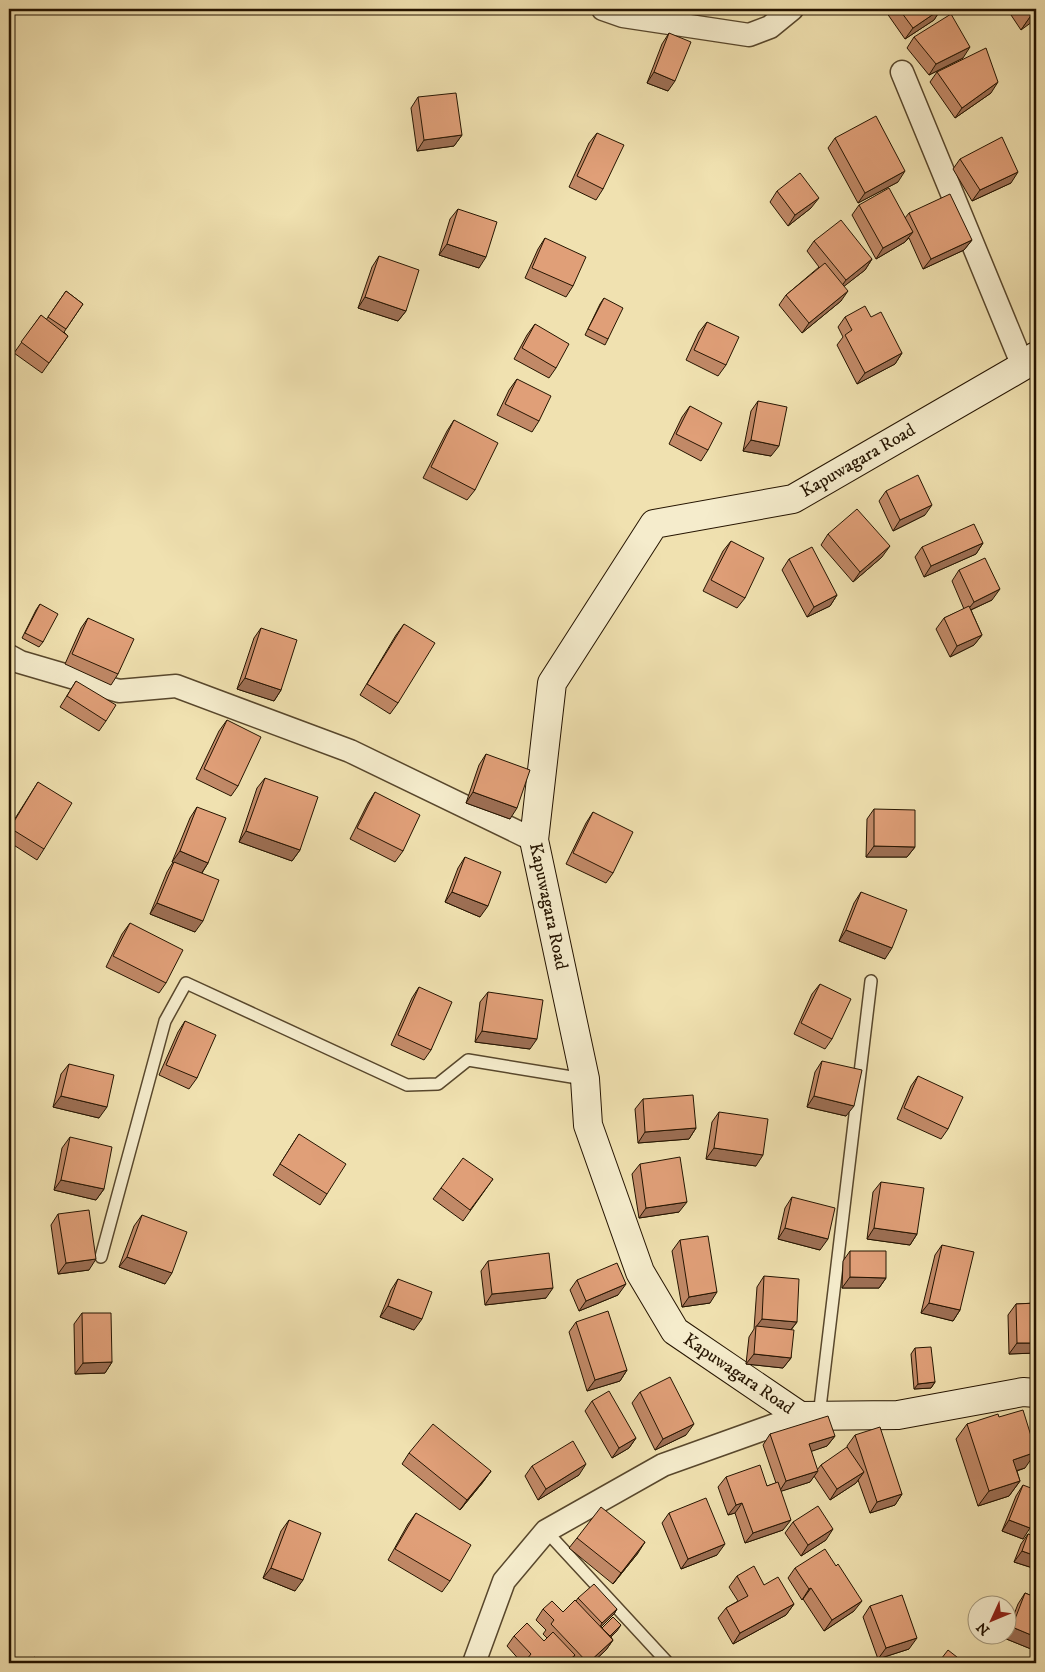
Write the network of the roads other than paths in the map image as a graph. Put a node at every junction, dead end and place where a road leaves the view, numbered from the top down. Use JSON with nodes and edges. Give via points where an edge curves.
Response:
{"nodes":[{"id":1,"x":604,"y":9,"type":"edge"},
{"id":2,"x":792,"y":9,"type":"edge"},
{"id":3,"x":902,"y":72,"type":"dead end"},
{"id":4,"x":1030,"y":361,"type":"edge"},
{"id":5,"x":9,"y":656,"type":"edge"},
{"id":6,"x":534,"y":840,"type":"junction"},
{"id":7,"x":871,"y":982,"type":"dead end"},
{"id":8,"x":585,"y":1079,"type":"junction"},
{"id":9,"x":101,"y":1257,"type":"dead end"},
{"id":10,"x":1036,"y":1393,"type":"edge"},
{"id":11,"x":809,"y":1416,"type":"junction"},
{"id":12,"x":546,"y":1530,"type":"junction"},
{"id":13,"x":474,"y":1663,"type":"edge"},
{"id":14,"x":668,"y":1663,"type":"edge"}],
"edges":[{"from":1,"to":2,"type":"street","via":[[623,16],[749,35],[770,28]]},
{"from":3,"to":4,"type":"street"},
{"from":4,"to":6,"type":"street","name":"Kapuwagara Road","via":[[793,499],[654,524],[552,683]]},
{"from":5,"to":6,"type":"street","via":[[119,691],[176,686],[350,751]]},
{"from":6,"to":8,"type":"street","name":"Kapuwagara Road"},
{"from":7,"to":11,"type":"lane"},
{"from":8,"to":9,"type":"lane","via":[[468,1060],[438,1084],[407,1085],[186,983],[164,1021]]},
{"from":8,"to":11,"type":"street","name":"Kapuwagara Road","via":[[588,1125],[640,1272],[676,1331]]},
{"from":10,"to":11,"type":"street","name":"Kapuwagara Road","via":[[1023,1392],[898,1415]]},
{"from":11,"to":12,"type":"street","via":[[663,1464]]},
{"from":12,"to":13,"type":"street","via":[[504,1581]]},
{"from":12,"to":14,"type":"lane"}]}
